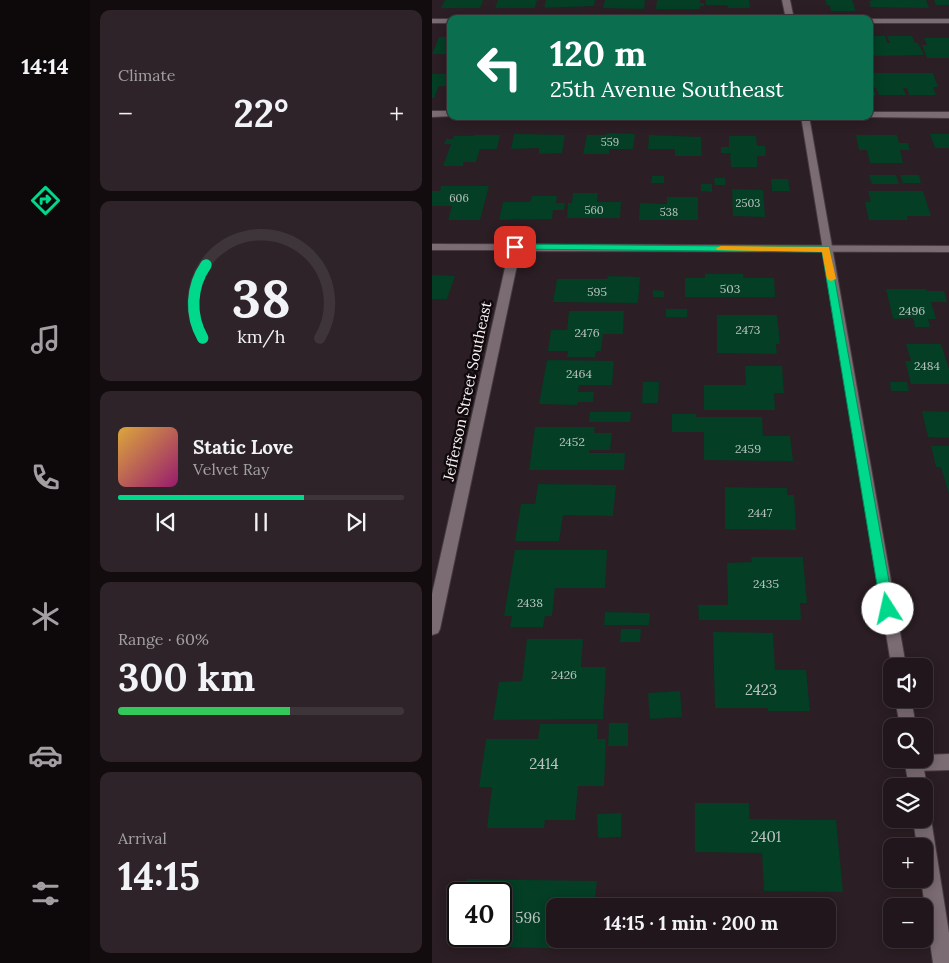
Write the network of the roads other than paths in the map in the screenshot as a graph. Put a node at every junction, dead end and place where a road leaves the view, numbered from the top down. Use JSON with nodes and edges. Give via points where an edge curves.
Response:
{"nodes":[{"id":1,"x":786,"y":0,"type":"edge"},
{"id":2,"x":789,"y":15,"type":"edge"},
{"id":3,"x":432,"y":21,"type":"edge"},
{"id":4,"x":447,"y":21,"type":"edge"},
{"id":5,"x":873,"y":21,"type":"edge"},
{"id":6,"x":948,"y":21,"type":"edge"},
{"id":7,"x":432,"y":114,"type":"edge"},
{"id":8,"x":447,"y":114,"type":"edge"},
{"id":9,"x":948,"y":115,"type":"edge"},
{"id":10,"x":873,"y":116,"type":"edge"},
{"id":11,"x":806,"y":120,"type":"edge"},
{"id":12,"x":432,"y":247,"type":"edge"},
{"id":13,"x":515,"y":247,"type":"junction"},
{"id":14,"x":826,"y":249,"type":"junction"},
{"id":15,"x":948,"y":249,"type":"edge"},
{"id":16,"x":432,"y":629,"type":"edge"},
{"id":17,"x":897,"y":658,"type":"edge"},
{"id":18,"x":933,"y":762,"type":"edge"},
{"id":19,"x":948,"y":762,"type":"edge"},
{"id":20,"x":923,"y":828,"type":"edge"},
{"id":21,"x":943,"y":963,"type":"edge"}],
"edges":[{"from":1,"to":2,"type":"street"},
{"from":3,"to":4,"type":"street"},
{"from":5,"to":6,"type":"street"},
{"from":7,"to":8,"type":"street"},
{"from":9,"to":10,"type":"street"},
{"from":11,"to":14,"type":"street"},
{"from":12,"to":13,"type":"street"},
{"from":13,"to":14,"type":"street"},
{"from":13,"to":16,"type":"street","name":"Jefferson Street Southeast"},
{"from":14,"to":15,"type":"street"},
{"from":14,"to":17,"type":"street"},
{"from":18,"to":19,"type":"street"},
{"from":20,"to":21,"type":"street"}]}
